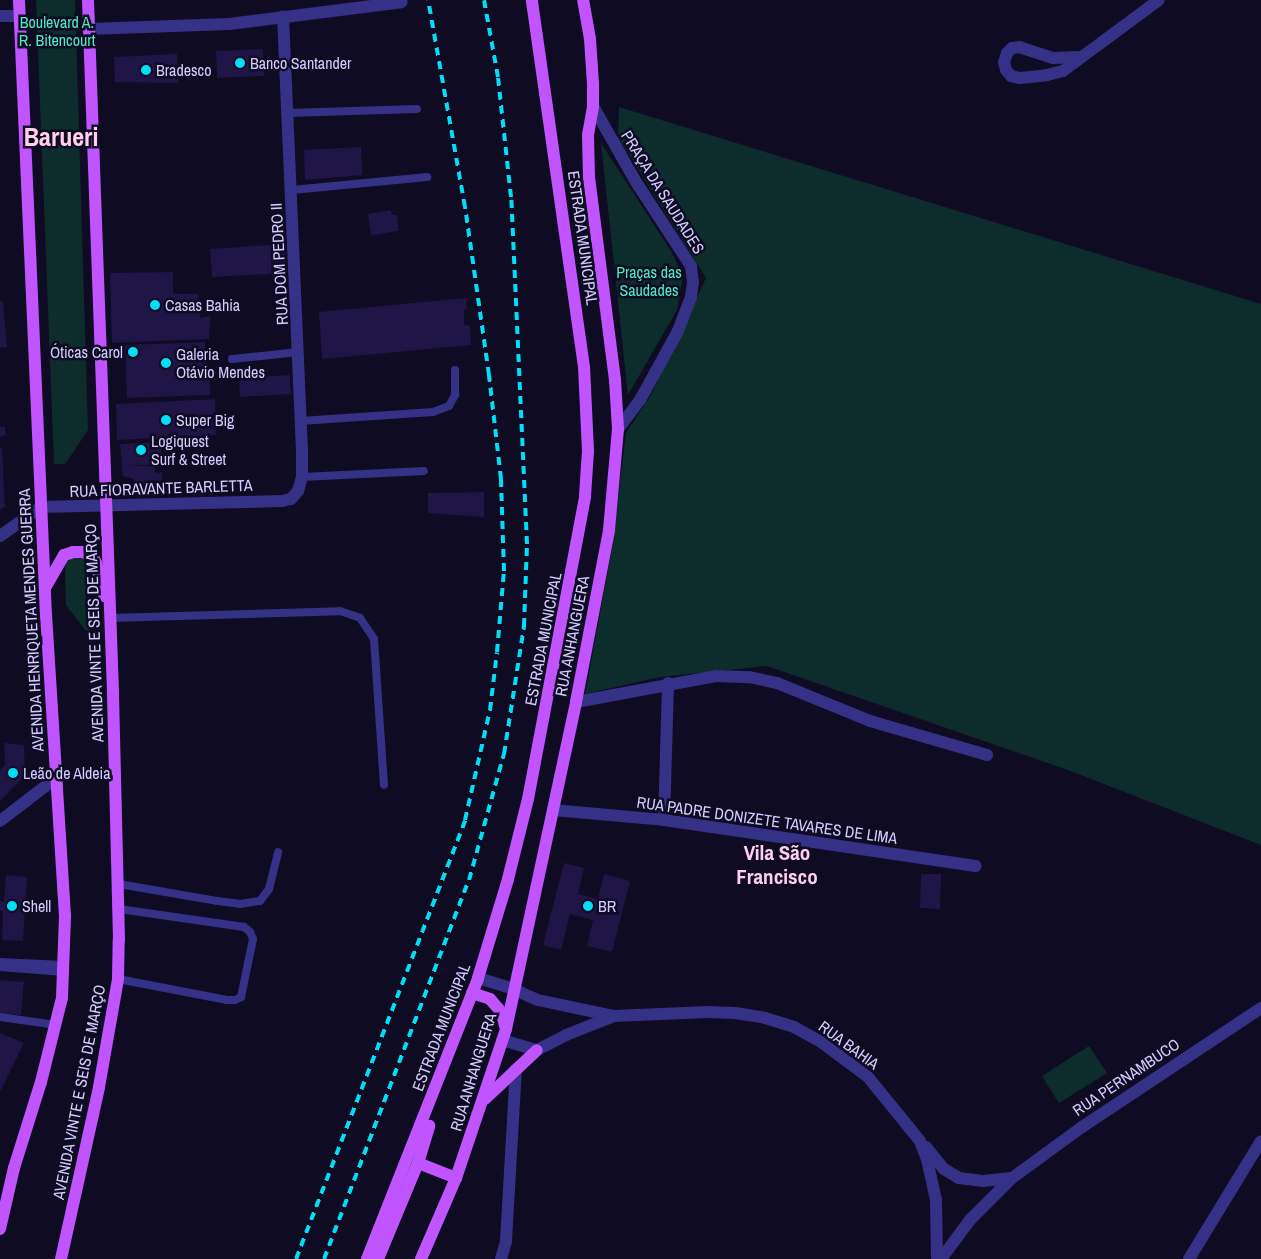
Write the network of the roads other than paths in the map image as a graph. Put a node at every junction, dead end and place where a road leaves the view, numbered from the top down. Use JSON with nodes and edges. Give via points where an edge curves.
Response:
{"nodes":[{"id":1,"x":19,"y":0,"type":"edge"},
{"id":2,"x":88,"y":0,"type":"edge"},
{"id":3,"x":532,"y":0,"type":"edge"},
{"id":4,"x":583,"y":0,"type":"edge"},
{"id":5,"x":1159,"y":0,"type":"edge"},
{"id":6,"x":402,"y":2,"type":"dead end"},
{"id":7,"x":0,"y":16,"type":"edge"},
{"id":8,"x":20,"y":16,"type":"junction"},
{"id":9,"x":283,"y":16,"type":"junction"},
{"id":10,"x":88,"y":29,"type":"junction"},
{"id":11,"x":1079,"y":57,"type":"junction"},
{"id":12,"x":593,"y":106,"type":"junction"},
{"id":13,"x":417,"y":108,"type":"dead end"},
{"id":14,"x":288,"y":113,"type":"junction"},
{"id":15,"x":427,"y":177,"type":"dead end"},
{"id":16,"x":292,"y":190,"type":"junction"},
{"id":17,"x":299,"y":352,"type":"junction"},
{"id":18,"x":232,"y":359,"type":"dead end"},
{"id":19,"x":455,"y":370,"type":"dead end"},
{"id":20,"x":301,"y":421,"type":"junction"},
{"id":21,"x":618,"y":429,"type":"junction"},
{"id":22,"x":424,"y":471,"type":"dead end"},
{"id":23,"x":302,"y":477,"type":"junction"},
{"id":24,"x":282,"y":501,"type":"joint"},
{"id":25,"x":106,"y":506,"type":"junction"},
{"id":26,"x":41,"y":507,"type":"junction"},
{"id":27,"x":0,"y":536,"type":"edge"},
{"id":28,"x":44,"y":590,"type":"junction"},
{"id":29,"x":110,"y":618,"type":"junction"},
{"id":30,"x":668,"y":683,"type":"junction"},
{"id":31,"x":576,"y":702,"type":"junction"},
{"id":32,"x":987,"y":755,"type":"dead end"},
{"id":33,"x":55,"y":780,"type":"junction"},
{"id":34,"x":384,"y":785,"type":"dead end"},
{"id":35,"x":553,"y":810,"type":"junction"},
{"id":36,"x":664,"y":820,"type":"junction"},
{"id":37,"x":0,"y":822,"type":"edge"},
{"id":38,"x":278,"y":852,"type":"dead end"},
{"id":39,"x":976,"y":866,"type":"dead end"},
{"id":40,"x":119,"y":884,"type":"junction"},
{"id":41,"x":119,"y":909,"type":"junction"},
{"id":42,"x":0,"y":962,"type":"edge"},
{"id":43,"x":0,"y":967,"type":"edge"},
{"id":44,"x":64,"y":968,"type":"junction"},
{"id":45,"x":478,"y":978,"type":"junction"},
{"id":46,"x":118,"y":979,"type":"junction"},
{"id":47,"x":513,"y":989,"type":"junction"},
{"id":48,"x":472,"y":994,"type":"junction"},
{"id":49,"x":1261,"y":1008,"type":"edge"},
{"id":50,"x":614,"y":1016,"type":"junction"},
{"id":51,"x":0,"y":1017,"type":"edge"},
{"id":52,"x":56,"y":1025,"type":"junction"},
{"id":53,"x":504,"y":1034,"type":"junction"},
{"id":54,"x":536,"y":1050,"type":"junction"},
{"id":55,"x":516,"y":1069,"type":"junction"},
{"id":56,"x":441,"y":1074,"type":"junction"},
{"id":57,"x":483,"y":1100,"type":"junction"},
{"id":58,"x":920,"y":1141,"type":"junction"},
{"id":59,"x":1261,"y":1141,"type":"edge"},
{"id":60,"x":418,"y":1163,"type":"junction"},
{"id":61,"x":456,"y":1178,"type":"junction"},
{"id":62,"x":1012,"y":1178,"type":"junction"},
{"id":63,"x":0,"y":1229,"type":"edge"},
{"id":64,"x":61,"y":1259,"type":"edge"},
{"id":65,"x":367,"y":1259,"type":"edge"},
{"id":66,"x":378,"y":1259,"type":"edge"},
{"id":67,"x":421,"y":1259,"type":"edge"},
{"id":68,"x":501,"y":1259,"type":"edge"},
{"id":69,"x":939,"y":1259,"type":"edge"},
{"id":70,"x":1189,"y":1259,"type":"edge"}],
"edges":[{"from":1,"to":8,"type":"main road","name":"AVENIDA HENRIQUETA MENDES GUERRA"},
{"from":2,"to":10,"type":"main road","name":"AVENIDA VINTE E SEIS DE MARÇO"},
{"from":3,"to":45,"type":"main road","name":"ESTRADA MUNICIPAL","via":[[578,318],[587,404],[588,451],[576,552],[528,799]]},
{"from":4,"to":12,"type":"main road","name":"RUA ANHANGUERA","via":[[592,63]]},
{"from":5,"to":11,"type":"street"},
{"from":6,"to":9,"type":"street"},
{"from":7,"to":8,"type":"street"},
{"from":8,"to":26,"type":"main road","name":"AVENIDA HENRIQUETA MENDES GUERRA"},
{"from":9,"to":10,"type":"street","via":[[229,24]]},
{"from":9,"to":14,"type":"street","name":"RUA DOM PEDRO II"},
{"from":10,"to":25,"type":"main road","name":"AVENIDA VINTE E SEIS DE MARÇO"},
{"from":11,"to":11,"type":"street","via":[[1053,58],[1020,46],[1012,48],[1004,62],[1011,76],[1020,78],[1062,71]]},
{"from":12,"to":21,"type":"main road","name":"RUA ANHANGUERA","via":[[588,162]]},
{"from":12,"to":21,"type":"street","name":"PRAÇA DA SAUDADES","via":[[636,182],[691,266],[693,282],[678,331],[640,400]]},
{"from":13,"to":14,"type":"lane"},
{"from":14,"to":16,"type":"street","name":"RUA DOM PEDRO II"},
{"from":15,"to":16,"type":"lane"},
{"from":16,"to":17,"type":"street","name":"RUA DOM PEDRO II"},
{"from":17,"to":18,"type":"lane"},
{"from":17,"to":20,"type":"street","name":"RUA DOM PEDRO II"},
{"from":19,"to":20,"type":"lane","via":[[455,395],[449,406],[441,409]]},
{"from":20,"to":23,"type":"street","name":"RUA DOM PEDRO II"},
{"from":21,"to":31,"type":"main road","name":"RUA ANHANGUERA","via":[[609,530]]},
{"from":22,"to":23,"type":"lane"},
{"from":23,"to":24,"type":"street","name":"RUA DOM PEDRO II","via":[[298,491],[291,499]]},
{"from":24,"to":25,"type":"street","name":"RUA FIORAVANTE BARLETTA"},
{"from":25,"to":26,"type":"street","name":"RUA FIORAVANTE BARLETTA"},
{"from":25,"to":29,"type":"main road","name":"AVENIDA VINTE E SEIS DE MARÇO"},
{"from":26,"to":27,"type":"street"},
{"from":26,"to":28,"type":"main road","name":"AVENIDA HENRIQUETA MENDES GUERRA"},
{"from":28,"to":29,"type":"main road","via":[[64,555],[88,553],[96,562]]},
{"from":28,"to":33,"type":"main road","name":"AVENIDA HENRIQUETA MENDES GUERRA"},
{"from":29,"to":34,"type":"lane","via":[[340,611],[360,618],[374,639]]},
{"from":29,"to":40,"type":"main road","name":"AVENIDA VINTE E SEIS DE MARÇO"},
{"from":30,"to":31,"type":"street"},
{"from":30,"to":32,"type":"street","via":[[716,676],[749,677],[778,683],[870,721]]},
{"from":30,"to":36,"type":"street"},
{"from":31,"to":35,"type":"main road","name":"RUA ANHANGUERA"},
{"from":33,"to":37,"type":"street"},
{"from":33,"to":44,"type":"main road","name":"AVENIDA HENRIQUETA MENDES GUERRA","via":[[65,916]]},
{"from":35,"to":36,"type":"street","name":"RUA PADRE DONIZETE TAVARES DE LIMA"},
{"from":35,"to":47,"type":"main road","name":"RUA ANHANGUERA"},
{"from":36,"to":39,"type":"street","name":"RUA PADRE DONIZETE TAVARES DE LIMA"},
{"from":38,"to":40,"type":"lane","via":[[269,888],[260,901],[240,904]]},
{"from":40,"to":41,"type":"main road","name":"AVENIDA VINTE E SEIS DE MARÇO"},
{"from":41,"to":46,"type":"main road","name":"AVENIDA VINTE E SEIS DE MARÇO"},
{"from":41,"to":46,"type":"lane","via":[[244,927],[253,939],[241,997],[235,1000]]},
{"from":42,"to":44,"type":"lane"},
{"from":43,"to":44,"type":"lane"},
{"from":44,"to":52,"type":"main road","name":"AVENIDA HENRIQUETA MENDES GUERRA"},
{"from":45,"to":47,"type":"street"},
{"from":45,"to":48,"type":"main road","name":"ESTRADA MUNICIPAL"},
{"from":46,"to":64,"type":"main road","name":"AVENIDA VINTE E SEIS DE MARÇO","via":[[99,1087]]},
{"from":47,"to":50,"type":"street","via":[[538,1000]]},
{"from":47,"to":53,"type":"main road","name":"RUA ANHANGUERA"},
{"from":48,"to":53,"type":"main road","via":[[490,999],[502,1013]]},
{"from":48,"to":56,"type":"main road","name":"ESTRADA MUNICIPAL"},
{"from":49,"to":62,"type":"street","name":"RUA PERNAMBUCO","via":[[1082,1127]]},
{"from":50,"to":54,"type":"street"},
{"from":50,"to":58,"type":"street","name":"RUA BAHIA","via":[[735,1013],[794,1027],[821,1042],[868,1077]]},
{"from":51,"to":52,"type":"lane"},
{"from":52,"to":63,"type":"main road","name":"AVENIDA HENRIQUETA MENDES GUERRA","via":[[14,1168]]},
{"from":53,"to":54,"type":"street"},
{"from":53,"to":57,"type":"main road","name":"RUA ANHANGUERA"},
{"from":54,"to":55,"type":"main road"},
{"from":55,"to":57,"type":"main road"},
{"from":55,"to":68,"type":"street","via":[[506,1241]]},
{"from":56,"to":60,"type":"main road","via":[[438,1103]]},
{"from":56,"to":65,"type":"main road","name":"ESTRADA MUNICIPAL"},
{"from":57,"to":61,"type":"main road","name":"RUA ANHANGUERA"},
{"from":58,"to":62,"type":"street","via":[[944,1169],[959,1178],[983,1181]]},
{"from":58,"to":69,"type":"street","name":"RUA BAHIA","via":[[936,1200]]},
{"from":59,"to":70,"type":"street"},
{"from":60,"to":61,"type":"main road"},
{"from":60,"to":66,"type":"main road"},
{"from":61,"to":67,"type":"main road","name":"RUA ANHANGUERA"},
{"from":62,"to":69,"type":"street","name":"RUA PERNAMBUCO","via":[[970,1220]]}]}
